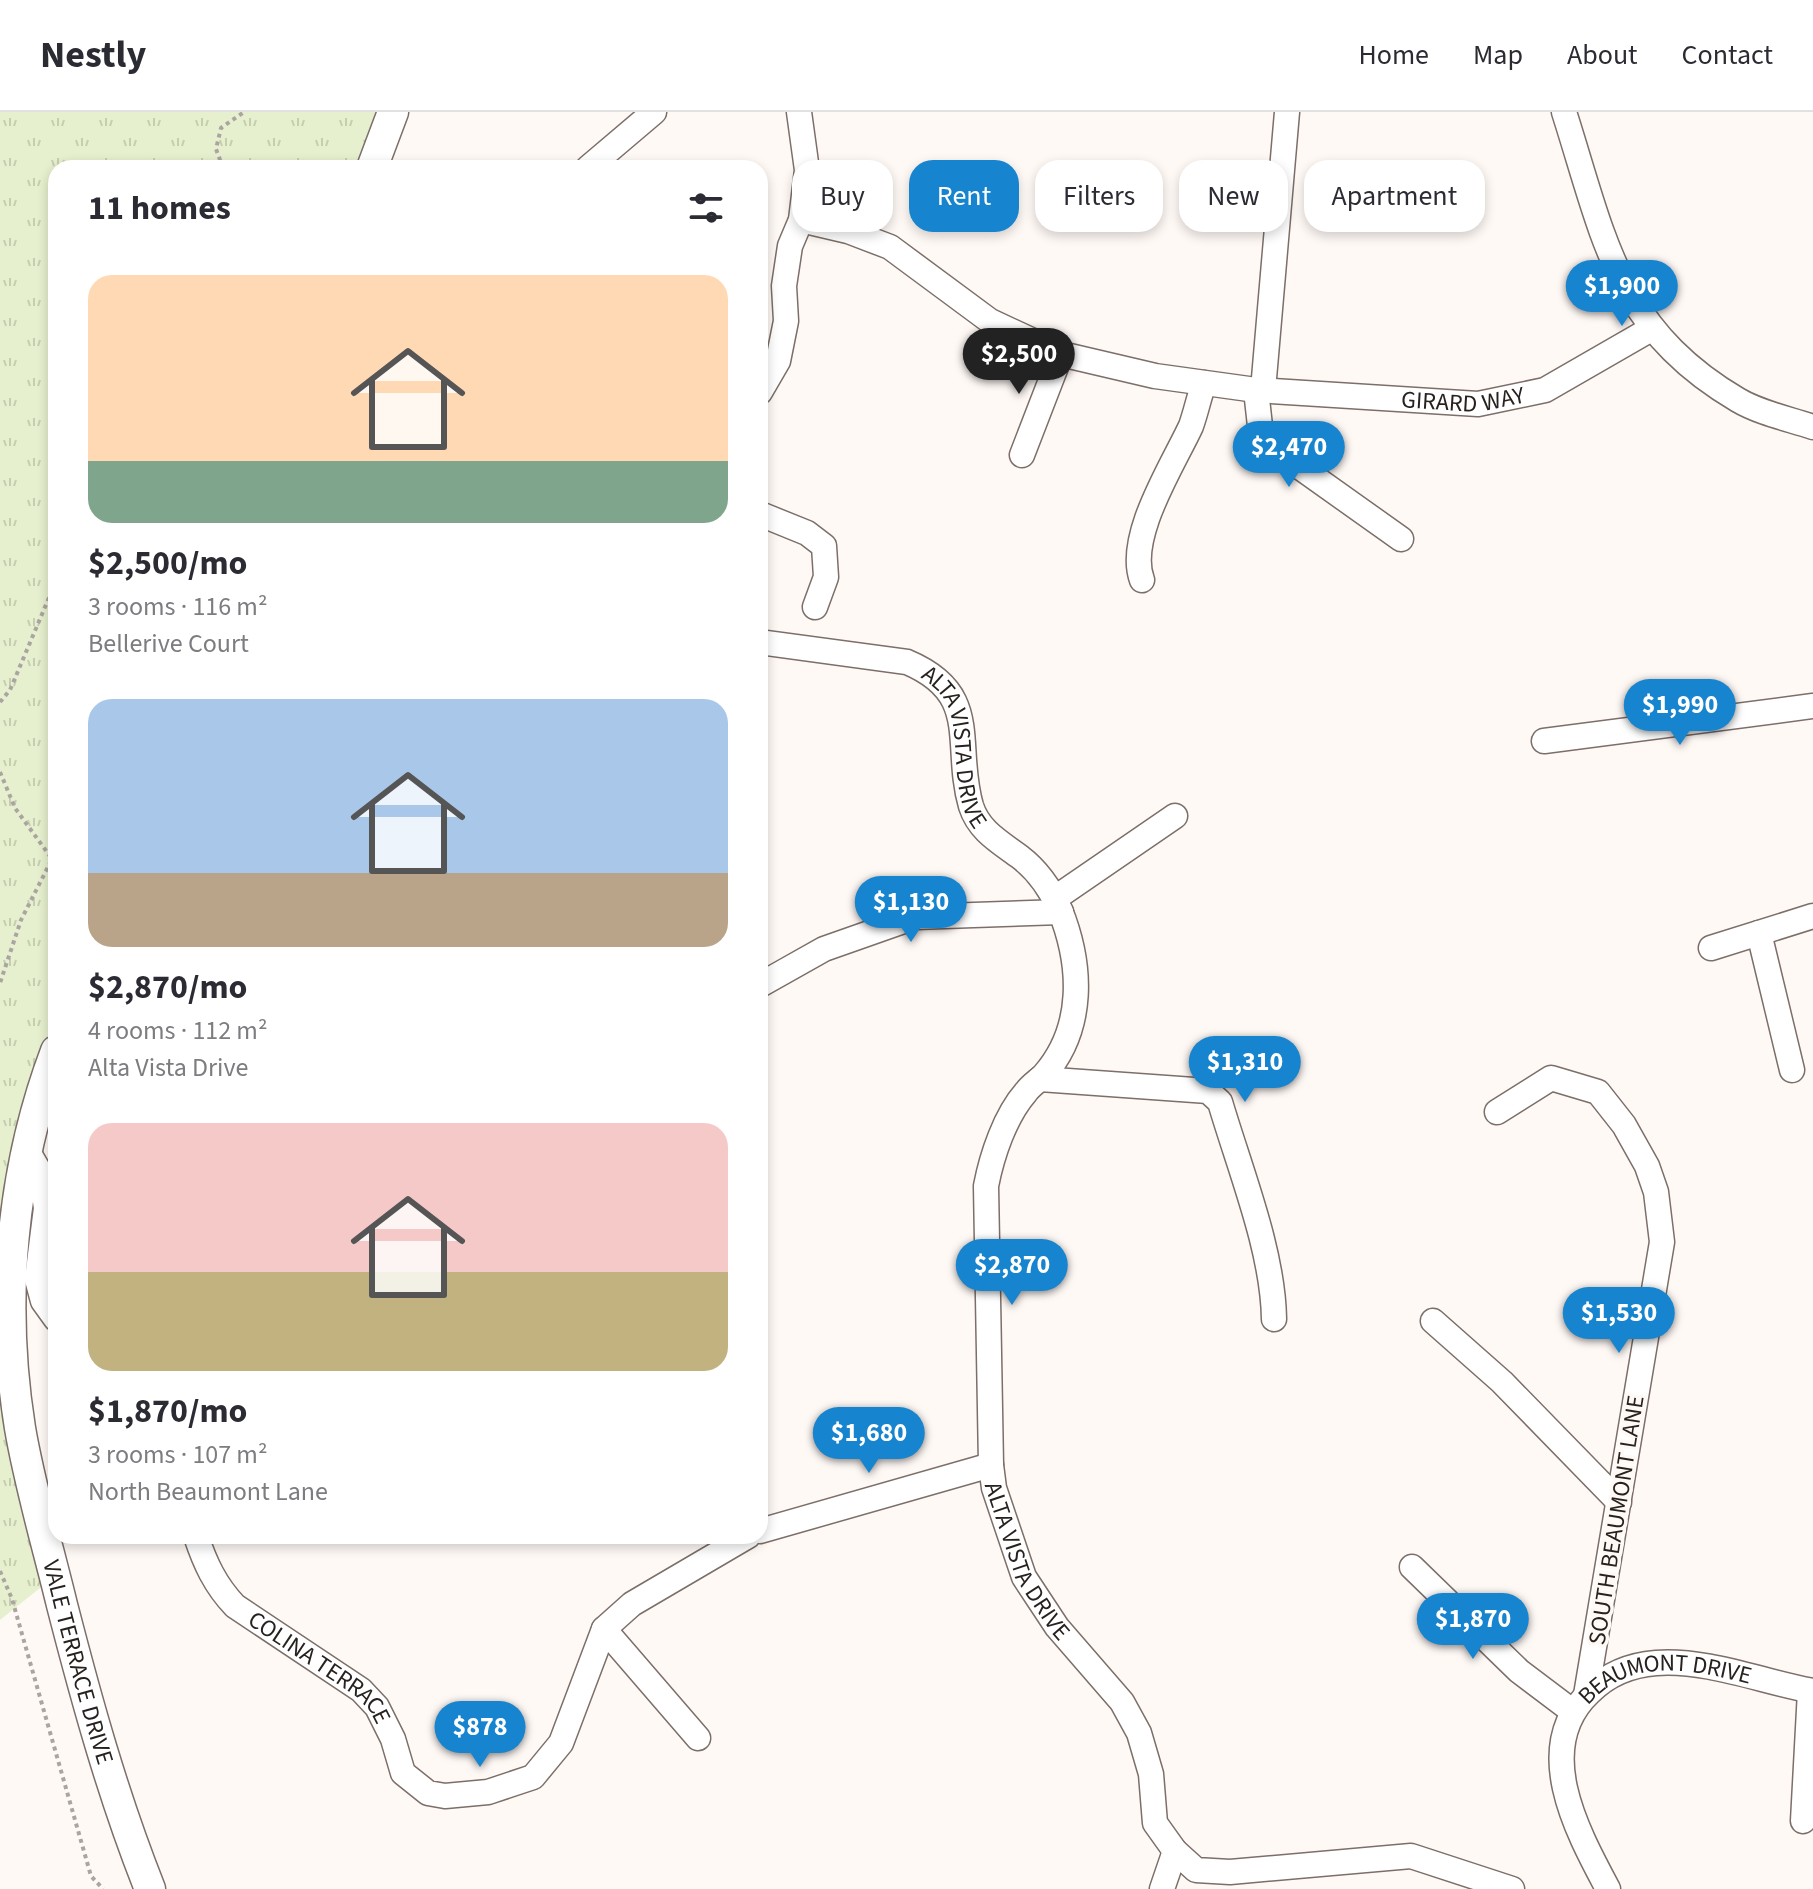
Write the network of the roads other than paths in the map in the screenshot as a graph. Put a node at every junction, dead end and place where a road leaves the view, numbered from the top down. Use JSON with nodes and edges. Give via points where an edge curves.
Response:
{"nodes":[{"id":1,"x":393,"y":112,"type":"edge"},
{"id":2,"x":654,"y":112,"type":"edge"},
{"id":3,"x":799,"y":112,"type":"edge"},
{"id":4,"x":1287,"y":112,"type":"edge"},
{"id":5,"x":1564,"y":112,"type":"edge"},
{"id":6,"x":375,"y":160,"type":"edge"},
{"id":7,"x":597,"y":160,"type":"edge"},
{"id":8,"x":806,"y":160,"type":"edge"},
{"id":9,"x":796,"y":232,"type":"edge"},
{"id":10,"x":851,"y":232,"type":"edge"},
{"id":11,"x":1651,"y":329,"type":"junction"},
{"id":12,"x":1061,"y":354,"type":"junction"},
{"id":13,"x":768,"y":378,"type":"edge"},
{"id":14,"x":1204,"y":383,"type":"junction"},
{"id":15,"x":1260,"y":390,"type":"junction"},
{"id":16,"x":1813,"y":427,"type":"edge"},
{"id":17,"x":1022,"y":455,"type":"dead end"},
{"id":18,"x":768,"y":517,"type":"edge"},
{"id":19,"x":1401,"y":539,"type":"dead end"},
{"id":20,"x":1142,"y":580,"type":"dead end"},
{"id":21,"x":815,"y":607,"type":"dead end"},
{"id":22,"x":768,"y":643,"type":"edge"},
{"id":23,"x":1813,"y":706,"type":"edge"},
{"id":24,"x":1544,"y":741,"type":"dead end"},
{"id":25,"x":1175,"y":816,"type":"dead end"},
{"id":26,"x":1057,"y":905,"type":"junction"},
{"id":27,"x":1813,"y":916,"type":"edge"},
{"id":28,"x":1759,"y":933,"type":"junction"},
{"id":29,"x":1711,"y":948,"type":"dead end"},
{"id":30,"x":768,"y":980,"type":"edge"},
{"id":31,"x":1792,"y":1070,"type":"dead end"},
{"id":32,"x":48,"y":1078,"type":"edge"},
{"id":33,"x":1040,"y":1079,"type":"junction"},
{"id":34,"x":1497,"y":1112,"type":"dead end"},
{"id":35,"x":27,"y":1150,"type":"junction"},
{"id":36,"x":5,"y":1269,"type":"edge"},
{"id":37,"x":48,"y":1308,"type":"edge"},
{"id":38,"x":1274,"y":1319,"type":"dead end"},
{"id":39,"x":1433,"y":1321,"type":"dead end"},
{"id":40,"x":991,"y":1465,"type":"junction"},
{"id":41,"x":1619,"y":1502,"type":"junction"},
{"id":42,"x":768,"y":1529,"type":"edge"},
{"id":43,"x":48,"y":1542,"type":"edge"},
{"id":44,"x":48,"y":1544,"type":"edge"},
{"id":45,"x":199,"y":1544,"type":"edge"},
{"id":46,"x":734,"y":1544,"type":"edge"},
{"id":47,"x":1412,"y":1567,"type":"dead end"},
{"id":48,"x":604,"y":1629,"type":"junction"},
{"id":49,"x":1812,"y":1691,"type":"edge"},
{"id":50,"x":1579,"y":1703,"type":"junction"},
{"id":51,"x":698,"y":1738,"type":"dead end"},
{"id":52,"x":1803,"y":1821,"type":"dead end"},
{"id":53,"x":1175,"y":1851,"type":"junction"},
{"id":54,"x":150,"y":1889,"type":"edge"},
{"id":55,"x":1162,"y":1889,"type":"edge"},
{"id":56,"x":1512,"y":1889,"type":"edge"},
{"id":57,"x":1608,"y":1889,"type":"edge"}],
"edges":[{"from":1,"to":6,"type":"main road"},
{"from":2,"to":7,"type":"street"},
{"from":3,"to":8,"type":"street"},
{"from":4,"to":15,"type":"street"},
{"from":5,"to":11,"type":"street","via":[[1609,253]]},
{"from":9,"to":13,"type":"street","via":[[784,286],[786,321],[778,361]]},
{"from":10,"to":12,"type":"street","name":"GIRARD WAY","via":[[890,247],[990,321]]},
{"from":11,"to":15,"type":"street","name":"GIRARD WAY","via":[[1545,390],[1478,404]]},
{"from":11,"to":16,"type":"street","via":[[1679,359],[1741,402]]},
{"from":12,"to":14,"type":"street","name":"GIRARD WAY"},
{"from":12,"to":17,"type":"street"},
{"from":14,"to":15,"type":"street","name":"GIRARD WAY"},
{"from":14,"to":20,"type":"street","via":[[1141,547]]},
{"from":15,"to":19,"type":"street","via":[[1260,426],[1273,448]]},
{"from":18,"to":21,"type":"street","via":[[824,546],[826,577]]},
{"from":22,"to":26,"type":"street","name":"ALTA VISTA DRIVE","via":[[907,662],[948,690],[963,721],[964,782],[974,814],[993,840],[1022,859]]},
{"from":23,"to":24,"type":"street"},
{"from":25,"to":26,"type":"street"},
{"from":26,"to":30,"type":"street","via":[[915,917],[824,949]]},
{"from":26,"to":33,"type":"street","name":"ALTA VISTA DRIVE","via":[[1078,975],[1074,1017]]},
{"from":27,"to":28,"type":"street"},
{"from":28,"to":29,"type":"street"},
{"from":28,"to":31,"type":"street"},
{"from":32,"to":35,"type":"main road","name":"VALE TERRACE DRIVE"},
{"from":33,"to":38,"type":"street","via":[[1208,1091],[1220,1102],[1274,1291]]},
{"from":33,"to":40,"type":"street","name":"ALTA VISTA DRIVE","via":[[1025,1093],[992,1155],[986,1186]]},
{"from":34,"to":41,"type":"street","name":"SOUTH BEAUMONT LANE","via":[[1551,1078],[1598,1092],[1624,1125],[1656,1192],[1662,1242]]},
{"from":35,"to":36,"type":"main road","name":"VALE TERRACE DRIVE"},
{"from":35,"to":37,"type":"street","via":[[41,1174],[46,1208],[37,1279]]},
{"from":36,"to":43,"type":"main road","name":"VALE TERRACE DRIVE","via":[[20,1429]]},
{"from":39,"to":41,"type":"street","via":[[1502,1382]]},
{"from":40,"to":42,"type":"street"},
{"from":40,"to":53,"type":"street","name":"ALTA VISTA DRIVE","via":[[1024,1577],[1057,1627],[1122,1702],[1139,1733],[1151,1774],[1155,1823]]},
{"from":41,"to":50,"type":"street","name":"SOUTH BEAUMONT LANE"},
{"from":44,"to":54,"type":"main road","name":"VALE TERRACE DRIVE","via":[[103,1764]]},
{"from":45,"to":48,"type":"street","name":"COLINA TERRACE","via":[[221,1591],[235,1606],[361,1690],[377,1707],[403,1773],[428,1793],[488,1792],[533,1777],[561,1743]]},
{"from":46,"to":48,"type":"street","name":"COLINA TERRACE","via":[[632,1604]]},
{"from":47,"to":50,"type":"street","via":[[1519,1671]]},
{"from":48,"to":51,"type":"street"},
{"from":49,"to":50,"type":"street","name":"BEAUMONT DRIVE","via":[[1657,1663],[1618,1672]]},
{"from":49,"to":52,"type":"street"},
{"from":50,"to":57,"type":"street","name":"BEAUMONT DRIVE","via":[[1561,1747],[1562,1777],[1575,1821]]},
{"from":53,"to":55,"type":"street"},
{"from":53,"to":56,"type":"street","name":"ALTA VISTA DRIVE","via":[[1196,1870],[1230,1872],[1411,1856]]}]}
